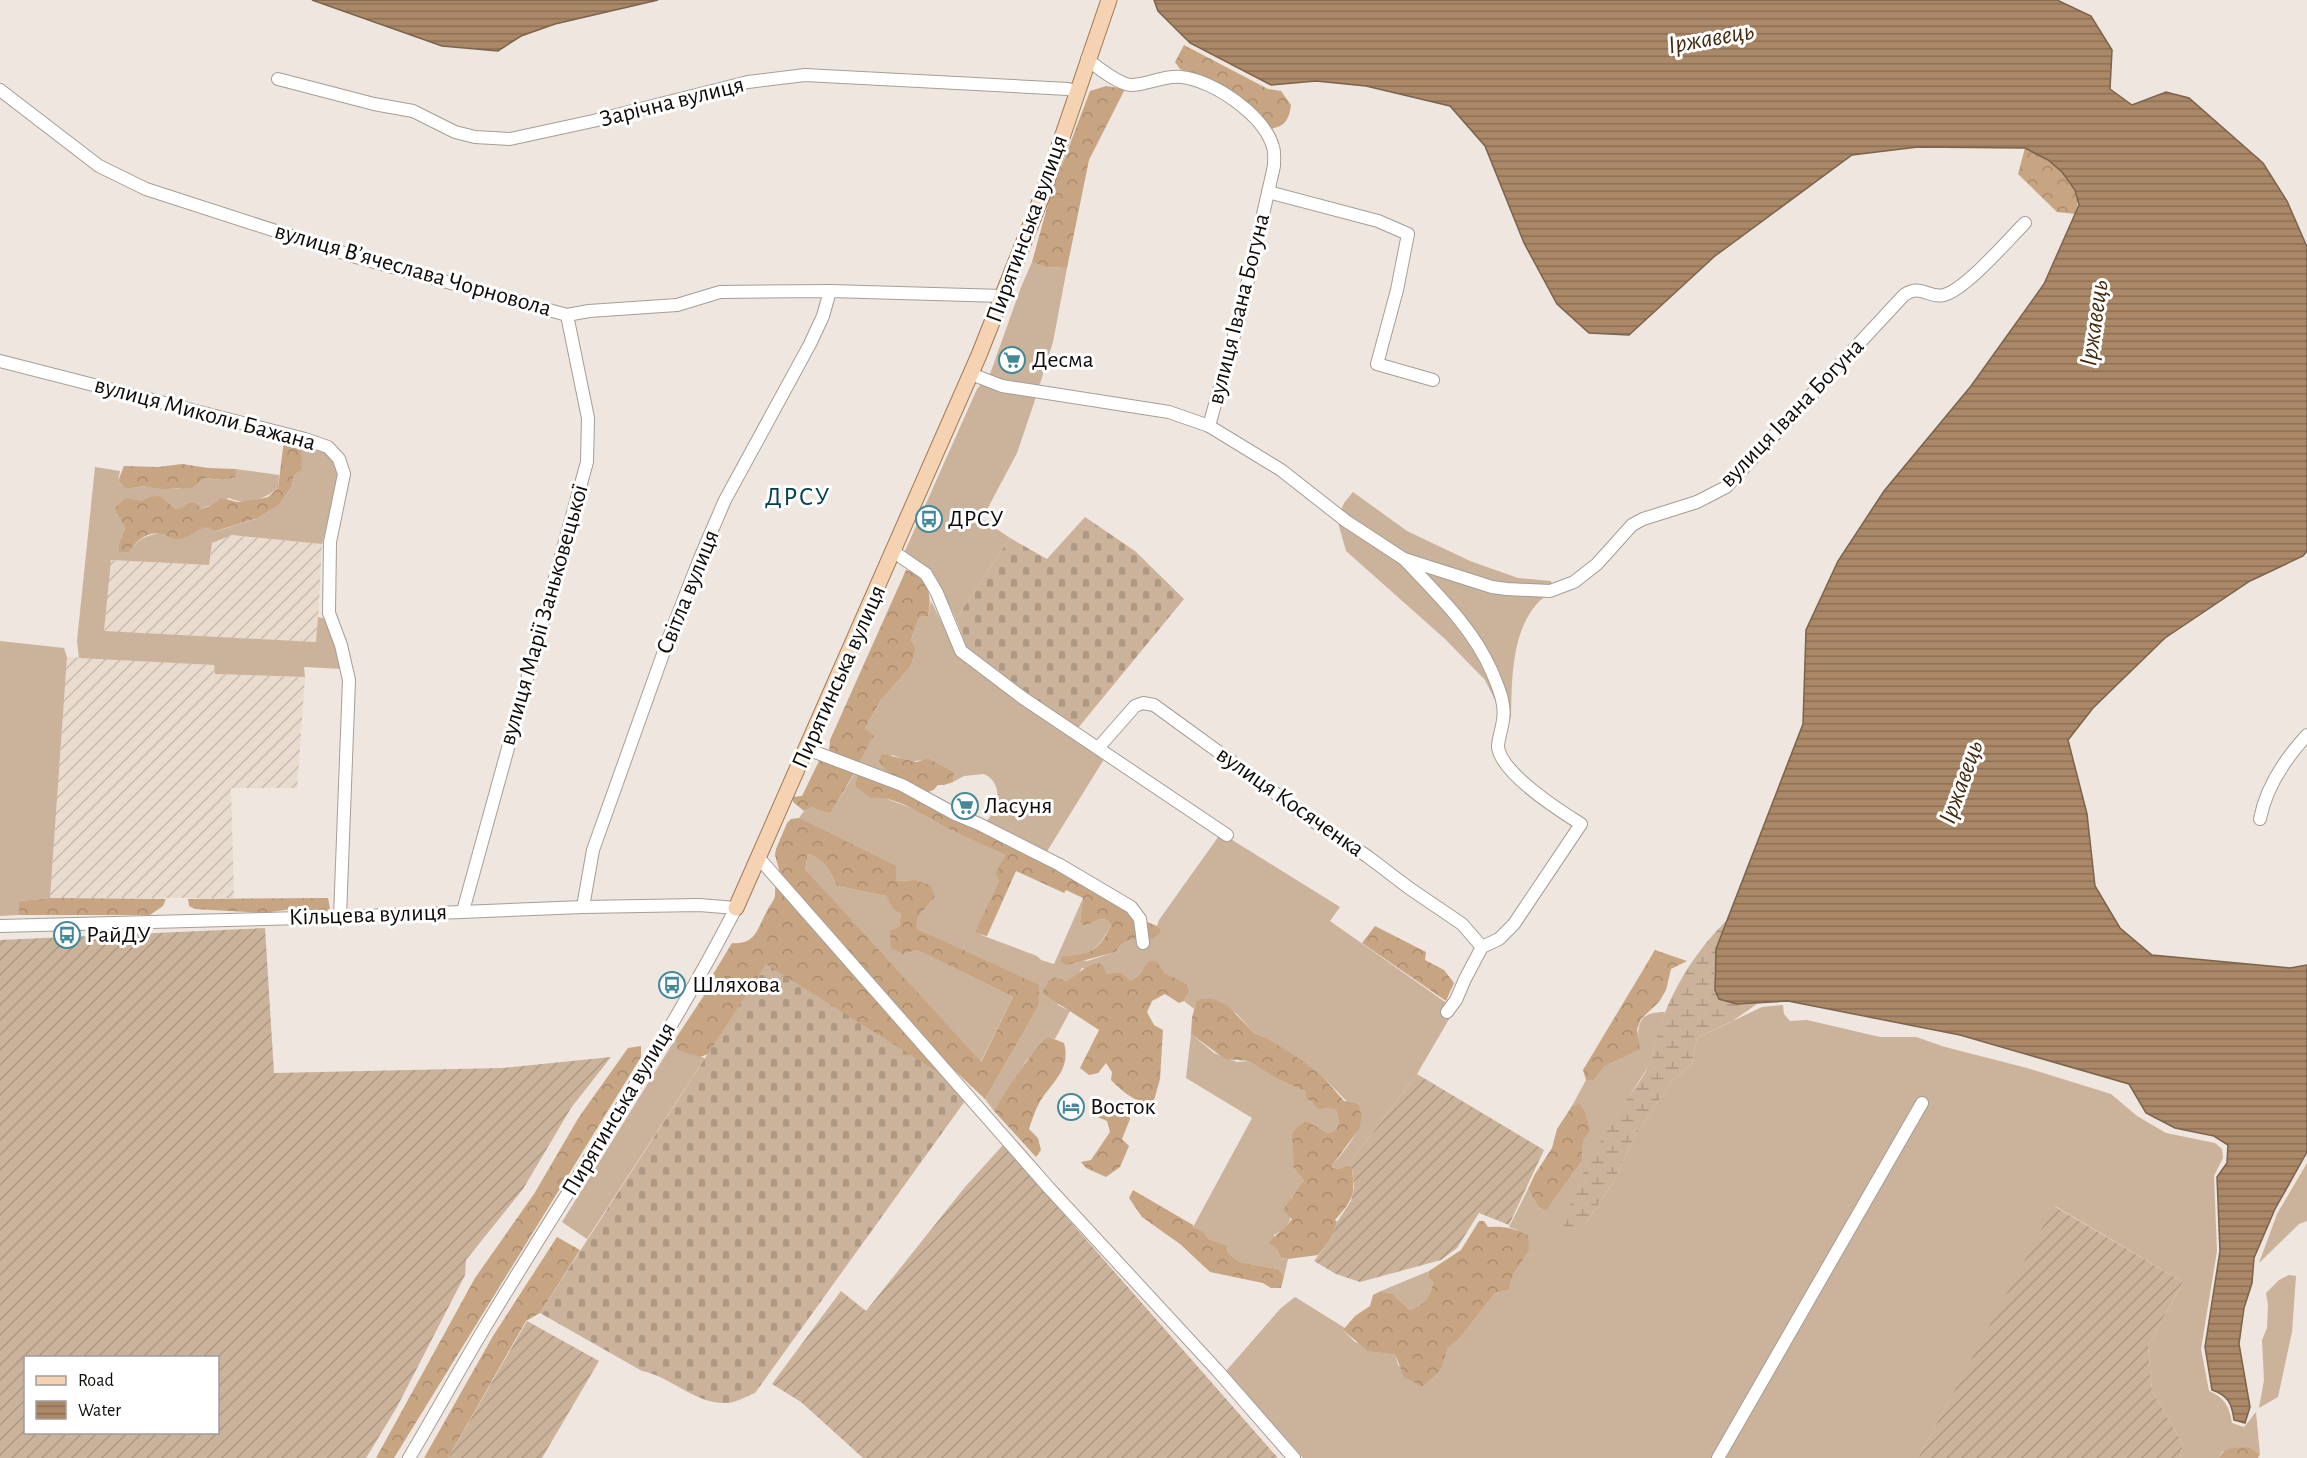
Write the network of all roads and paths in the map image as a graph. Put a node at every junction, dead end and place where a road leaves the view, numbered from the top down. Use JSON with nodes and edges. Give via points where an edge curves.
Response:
{"nodes":[{"id":1,"x":1109,"y":0,"type":"edge"},
{"id":2,"x":1087,"y":59,"type":"junction"},
{"id":3,"x":278,"y":79,"type":"dead end"},
{"id":4,"x":0,"y":90,"type":"edge"},
{"id":5,"x":1077,"y":92,"type":"junction"},
{"id":6,"x":1268,"y":192,"type":"junction"},
{"id":7,"x":2025,"y":223,"type":"dead end"},
{"id":8,"x":830,"y":291,"type":"junction"},
{"id":9,"x":1003,"y":296,"type":"junction"},
{"id":10,"x":567,"y":315,"type":"junction"},
{"id":11,"x":0,"y":361,"type":"edge"},
{"id":12,"x":971,"y":374,"type":"junction"},
{"id":13,"x":1433,"y":380,"type":"dead end"},
{"id":14,"x":1209,"y":426,"type":"junction"},
{"id":15,"x":894,"y":552,"type":"junction"},
{"id":16,"x":1404,"y":559,"type":"junction"},
{"id":17,"x":2307,"y":735,"type":"edge"},
{"id":18,"x":1099,"y":747,"type":"junction"},
{"id":19,"x":807,"y":749,"type":"junction"},
{"id":20,"x":2260,"y":819,"type":"dead end"},
{"id":21,"x":1227,"y":835,"type":"dead end"},
{"id":22,"x":758,"y":857,"type":"junction"},
{"id":23,"x":583,"y":907,"type":"junction"},
{"id":24,"x":736,"y":909,"type":"junction"},
{"id":25,"x":463,"y":911,"type":"junction"},
{"id":26,"x":340,"y":917,"type":"junction"},
{"id":27,"x":0,"y":926,"type":"edge"},
{"id":28,"x":1143,"y":943,"type":"dead end"},
{"id":29,"x":1482,"y":947,"type":"junction"},
{"id":30,"x":1447,"y":1012,"type":"dead end"},
{"id":31,"x":1922,"y":1103,"type":"dead end"},
{"id":32,"x":409,"y":1458,"type":"edge"},
{"id":33,"x":1294,"y":1458,"type":"edge"},
{"id":34,"x":1718,"y":1458,"type":"edge"}],
"edges":[{"from":1,"to":2,"type":"main road","name":"Пирятинська вулиця"},
{"from":2,"to":5,"type":"main road","name":"Пирятинська вулиця"},
{"from":2,"to":6,"type":"street","name":"вулиця Івана Богуна","via":[[1129,85],[1178,76],[1194,79],[1236,100],[1258,120],[1274,147]]},
{"from":3,"to":5,"type":"street","name":"Зарічна вулиця","via":[[413,111],[455,132],[510,139],[748,82],[805,75]]},
{"from":4,"to":10,"type":"street","name":"вулиця Вʼячеслава Чорновола","via":[[99,166],[146,189],[356,256]]},
{"from":5,"to":9,"type":"main road","name":"Пирятинська вулиця"},
{"from":6,"to":13,"type":"street","name":"вулиця Івана Богуна","via":[[1378,221],[1408,234],[1377,364]]},
{"from":6,"to":14,"type":"street","name":"вулиця Івана Богуна"},
{"from":7,"to":16,"type":"street","name":"вулиця Івана Богуна","via":[[1949,293],[1941,296],[1917,289],[1904,295],[1726,487],[1632,525],[1597,564],[1574,582],[1550,591],[1492,587]]},
{"from":8,"to":9,"type":"street","name":"вулиця Вʼячеслава Чорновола"},
{"from":8,"to":10,"type":"street","name":"вулиця Вʼячеслава Чорновола","via":[[720,292],[677,305]]},
{"from":8,"to":23,"type":"street","name":"Світла вулиця","via":[[810,345],[725,500],[696,568],[593,850]]},
{"from":9,"to":12,"type":"main road","name":"Пирятинська вулиця"},
{"from":10,"to":25,"type":"street","name":"вулиця Марії Заньковецької","via":[[588,418],[587,462]]},
{"from":11,"to":26,"type":"street","name":"вулиця Миколи Бажана","via":[[305,438],[328,447],[339,459],[344,474],[330,542],[328,593],[329,613],[349,680]]},
{"from":12,"to":14,"type":"street","name":"вулиця Івана Богуна","via":[[1002,386],[1169,412]]},
{"from":12,"to":15,"type":"main road","name":"Пирятинська вулиця"},
{"from":14,"to":16,"type":"street","name":"вулиця Івана Богуна","via":[[1281,470],[1346,521]]},
{"from":15,"to":18,"type":"street","via":[[926,574],[961,651],[1023,698]]},
{"from":15,"to":19,"type":"main road","name":"Пирятинська вулиця"},
{"from":16,"to":29,"type":"street","name":"вулиця Івана Богуна","via":[[1480,648],[1504,705],[1500,756],[1521,780],[1581,824],[1514,924],[1499,939]]},
{"from":17,"to":20,"type":"street","via":[[2275,778]]},
{"from":18,"to":21,"type":"street"},
{"from":18,"to":29,"type":"street","name":"вулиця Косяченка","via":[[1135,706],[1154,705],[1462,924]]},
{"from":19,"to":22,"type":"main road","name":"Пирятинська вулиця"},
{"from":19,"to":28,"type":"street","via":[[902,785],[1060,865],[1131,907],[1140,919]]},
{"from":22,"to":24,"type":"main road","name":"Пирятинська вулиця"},
{"from":22,"to":33,"type":"street","via":[[1049,1188]]},
{"from":23,"to":24,"type":"street","name":"Кільцева вулиця","via":[[699,905]]},
{"from":23,"to":25,"type":"street","name":"Кільцева вулиця"},
{"from":24,"to":32,"type":"street","name":"Пирятинська вулиця"},
{"from":25,"to":26,"type":"street","name":"Кільцева вулиця"},
{"from":26,"to":27,"type":"street","name":"Кільцева вулиця"},
{"from":29,"to":30,"type":"street","name":"вулиця Івана Богуна"},
{"from":31,"to":34,"type":"street"}]}
